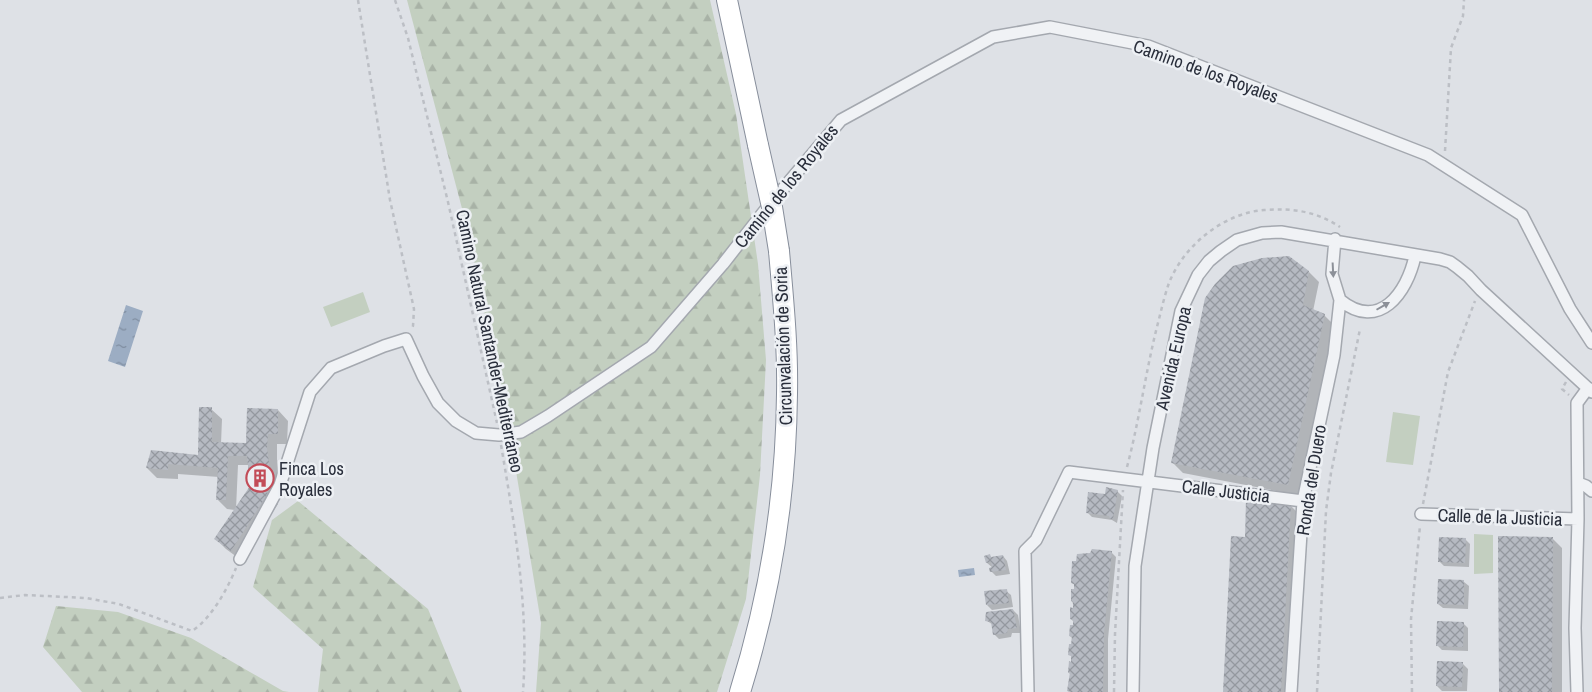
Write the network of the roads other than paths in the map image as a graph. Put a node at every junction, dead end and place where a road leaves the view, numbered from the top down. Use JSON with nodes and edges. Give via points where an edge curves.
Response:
{"nodes":[{"id":1,"x":727,"y":0,"type":"edge"},
{"id":2,"x":1335,"y":240,"type":"junction"},
{"id":3,"x":1415,"y":256,"type":"junction"},
{"id":4,"x":1340,"y":300,"type":"junction"},
{"id":5,"x":1592,"y":342,"type":"edge"},
{"id":6,"x":1590,"y":390,"type":"edge"},
{"id":7,"x":1148,"y":481,"type":"junction"},
{"id":8,"x":1578,"y":483,"type":"junction"},
{"id":9,"x":1592,"y":491,"type":"edge"},
{"id":10,"x":1303,"y":501,"type":"junction"},
{"id":11,"x":1422,"y":514,"type":"road end"},
{"id":12,"x":1578,"y":519,"type":"junction"},
{"id":13,"x":240,"y":558,"type":"road end"},
{"id":14,"x":740,"y":692,"type":"edge"},
{"id":15,"x":1028,"y":692,"type":"edge"},
{"id":16,"x":1133,"y":692,"type":"edge"},
{"id":17,"x":1290,"y":692,"type":"edge"},
{"id":18,"x":1577,"y":692,"type":"edge"}],
"edges":[{"from":1,"to":14,"type":"highway","name":"Circunvalación de Soria","bridge":true,"via":[[779,251],[787,394],[785,447],[771,571]]},
{"from":2,"to":3,"type":"street","name":"Avenida Europa"},
{"from":2,"to":4,"type":"street","name":"Ronda del Duero","one_way":true,"via":[[1332,274]]},
{"from":2,"to":7,"type":"street","name":"Avenida Europa","via":[[1282,232],[1262,233],[1238,240],[1221,251],[1198,275],[1181,311]]},
{"from":4,"to":3,"type":"street","one_way":true,"via":[[1356,311],[1380,309],[1403,289],[1412,272]]},
{"from":3,"to":6,"type":"street","name":"Avenida Europa","via":[[1450,262]]},
{"from":4,"to":10,"type":"street","name":"Ronda del Duero","via":[[1334,355]]},
{"from":5,"to":13,"type":"street","name":"Camino de los Royales","via":[[1570,309],[1522,215],[1428,155],[1148,46],[1050,27],[993,37],[841,120],[652,346],[521,432],[499,435],[476,433],[456,421],[438,403],[406,339],[331,368],[310,392],[280,484]]},
{"from":6,"to":8,"type":"street","via":[[1577,403]]},
{"from":7,"to":10,"type":"street","name":"Calle Justicia"},
{"from":7,"to":15,"type":"street","name":"Calle Justicia","via":[[1069,472],[1036,540],[1025,551]]},
{"from":7,"to":16,"type":"street","name":"Avenida Europa","via":[[1135,566]]},
{"from":8,"to":9,"type":"street"},
{"from":8,"to":12,"type":"street"},
{"from":10,"to":17,"type":"street","name":"Ronda del Duero"},
{"from":11,"to":12,"type":"street","name":"Calle de la Justicia"},
{"from":12,"to":18,"type":"street"}]}
